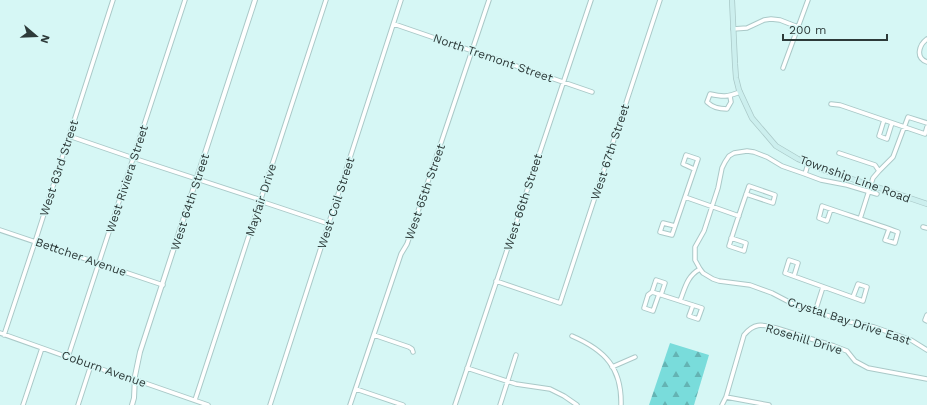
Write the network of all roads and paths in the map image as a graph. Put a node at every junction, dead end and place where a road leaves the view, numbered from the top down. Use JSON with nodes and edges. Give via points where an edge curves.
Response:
{"nodes":[{"id":1,"x":113,"y":0,"type":"edge"},
{"id":2,"x":185,"y":0,"type":"edge"},
{"id":3,"x":255,"y":0,"type":"edge"},
{"id":4,"x":326,"y":0,"type":"edge"},
{"id":5,"x":401,"y":0,"type":"edge"},
{"id":6,"x":489,"y":0,"type":"edge"},
{"id":7,"x":591,"y":0,"type":"edge"},
{"id":8,"x":660,"y":0,"type":"edge"},
{"id":9,"x":732,"y":0,"type":"edge"},
{"id":10,"x":808,"y":0,"type":"edge"},
{"id":11,"x":394,"y":24,"type":"junction"},
{"id":12,"x":798,"y":27,"type":"junction"},
{"id":13,"x":733,"y":29,"type":"junction"},
{"id":14,"x":927,"y":39,"type":"edge"},
{"id":15,"x":472,"y":50,"type":"junction"},
{"id":16,"x":927,"y":62,"type":"edge"},
{"id":17,"x":783,"y":68,"type":"dead end"},
{"id":18,"x":563,"y":82,"type":"junction"},
{"id":19,"x":592,"y":92,"type":"dead end"},
{"id":20,"x":740,"y":92,"type":"junction"},
{"id":21,"x":730,"y":96,"type":"junction"},
{"id":22,"x":831,"y":104,"type":"dead end"},
{"id":23,"x":884,"y":120,"type":"junction"},
{"id":24,"x":892,"y":123,"type":"junction"},
{"id":25,"x":927,"y":123,"type":"edge"},
{"id":26,"x":904,"y":127,"type":"junction"},
{"id":27,"x":927,"y":127,"type":"edge"},
{"id":28,"x":69,"y":136,"type":"junction"},
{"id":29,"x":839,"y":153,"type":"dead end"},
{"id":30,"x":133,"y":158,"type":"junction"},
{"id":31,"x":808,"y":164,"type":"junction"},
{"id":32,"x":694,"y":169,"type":"junction"},
{"id":33,"x":879,"y":171,"type":"junction"},
{"id":34,"x":805,"y":174,"type":"junction"},
{"id":35,"x":197,"y":179,"type":"junction"},
{"id":36,"x":871,"y":185,"type":"junction"},
{"id":37,"x":869,"y":192,"type":"junction"},
{"id":38,"x":746,"y":194,"type":"junction"},
{"id":39,"x":877,"y":194,"type":"dead end"},
{"id":40,"x":685,"y":197,"type":"junction"},
{"id":41,"x":260,"y":201,"type":"junction"},
{"id":42,"x":927,"y":204,"type":"edge"},
{"id":43,"x":712,"y":207,"type":"junction"},
{"id":44,"x":831,"y":209,"type":"dead end"},
{"id":45,"x":738,"y":216,"type":"junction"},
{"id":46,"x":860,"y":219,"type":"junction"},
{"id":47,"x":329,"y":224,"type":"junction"},
{"id":48,"x":675,"y":226,"type":"junction"},
{"id":49,"x":889,"y":229,"type":"junction"},
{"id":50,"x":0,"y":230,"type":"edge"},
{"id":51,"x":731,"y":238,"type":"junction"},
{"id":52,"x":35,"y":242,"type":"junction"},
{"id":53,"x":99,"y":264,"type":"junction"},
{"id":54,"x":700,"y":269,"type":"junction"},
{"id":55,"x":794,"y":276,"type":"junction"},
{"id":56,"x":496,"y":281,"type":"junction"},
{"id":57,"x":162,"y":285,"type":"junction"},
{"id":58,"x":823,"y":286,"type":"junction"},
{"id":59,"x":652,"y":292,"type":"junction"},
{"id":60,"x":660,"y":294,"type":"junction"},
{"id":61,"x":853,"y":297,"type":"junction"},
{"id":62,"x":680,"y":301,"type":"junction"},
{"id":63,"x":693,"y":305,"type":"junction"},
{"id":64,"x":815,"y":312,"type":"junction"},
{"id":65,"x":927,"y":315,"type":"edge"},
{"id":66,"x":927,"y":321,"type":"edge"},
{"id":67,"x":2,"y":334,"type":"edge"},
{"id":68,"x":374,"y":334,"type":"junction"},
{"id":69,"x":572,"y":336,"type":"dead end"},
{"id":70,"x":42,"y":348,"type":"junction"},
{"id":71,"x":927,"y":350,"type":"edge"},
{"id":72,"x":413,"y":352,"type":"dead end"},
{"id":73,"x":516,"y":355,"type":"dead end"},
{"id":74,"x":68,"y":357,"type":"junction"},
{"id":75,"x":635,"y":357,"type":"dead end"},
{"id":76,"x":91,"y":365,"type":"junction"},
{"id":77,"x":612,"y":367,"type":"junction"},
{"id":78,"x":467,"y":368,"type":"junction"},
{"id":79,"x":927,"y":379,"type":"edge"},
{"id":80,"x":135,"y":381,"type":"junction"},
{"id":81,"x":508,"y":381,"type":"junction"},
{"id":82,"x":356,"y":389,"type":"junction"},
{"id":83,"x":726,"y":397,"type":"junction"},
{"id":84,"x":195,"y":400,"type":"junction"},
{"id":85,"x":23,"y":405,"type":"edge"},
{"id":86,"x":78,"y":405,"type":"edge"},
{"id":87,"x":132,"y":405,"type":"edge"},
{"id":88,"x":208,"y":405,"type":"edge"},
{"id":89,"x":270,"y":405,"type":"edge"},
{"id":90,"x":350,"y":405,"type":"edge"},
{"id":91,"x":402,"y":405,"type":"edge"},
{"id":92,"x":455,"y":405,"type":"edge"},
{"id":93,"x":500,"y":405,"type":"edge"},
{"id":94,"x":577,"y":405,"type":"edge"},
{"id":95,"x":621,"y":405,"type":"edge"},
{"id":96,"x":722,"y":405,"type":"edge"},
{"id":97,"x":769,"y":405,"type":"edge"}],
"edges":[{"from":1,"to":28,"type":"street","name":"West 63rd Street"},
{"from":2,"to":30,"type":"street","name":"West Riviera Street"},
{"from":3,"to":35,"type":"street","name":"West 64th Street"},
{"from":4,"to":41,"type":"street","name":"Mayfair Drive"},
{"from":5,"to":11,"type":"street","name":"West Coil Street"},
{"from":6,"to":15,"type":"street","name":"West 65th Street"},
{"from":7,"to":18,"type":"street","name":"West 66th Street"},
{"from":8,"to":56,"type":"street","name":"West 67th Street","via":[[560,303]]},
{"from":9,"to":13,"type":"main road","name":"Township Line Road"},
{"from":10,"to":12,"type":"street"},
{"from":11,"to":15,"type":"street","name":"North Tremont Street"},
{"from":11,"to":47,"type":"street","name":"West Coil Street"},
{"from":12,"to":13,"type":"street","via":[[771,19],[747,28]]},
{"from":12,"to":17,"type":"street"},
{"from":13,"to":20,"type":"main road","name":"Township Line Road","via":[[736,78]]},
{"from":14,"to":16,"type":"street","via":[[919,52],[919,56]]},
{"from":15,"to":18,"type":"street","name":"North Tremont Street"},
{"from":15,"to":68,"type":"street","name":"West 65th Street"},
{"from":18,"to":19,"type":"street","name":"North Tremont Street"},
{"from":18,"to":56,"type":"street","name":"West 66th Street"},
{"from":20,"to":21,"type":"street"},
{"from":20,"to":31,"type":"main road","name":"Township Line Road","via":[[752,118],[776,146]]},
{"from":21,"to":21,"type":"street","via":[[710,94],[707,102],[727,109],[731,102]]},
{"from":22,"to":23,"type":"street"},
{"from":23,"to":24,"type":"street"},
{"from":23,"to":24,"type":"street","via":[[879,136],[887,139]]},
{"from":24,"to":26,"type":"street"},
{"from":25,"to":26,"type":"street","via":[[908,117]]},
{"from":26,"to":27,"type":"street","via":[[925,134]]},
{"from":26,"to":33,"type":"street","via":[[893,157]]},
{"from":28,"to":30,"type":"street"},
{"from":28,"to":52,"type":"street","name":"West 63rd Street"},
{"from":29,"to":33,"type":"street","via":[[875,165]]},
{"from":30,"to":35,"type":"street"},
{"from":30,"to":53,"type":"street","name":"West Riviera Street"},
{"from":31,"to":34,"type":"street"},
{"from":31,"to":36,"type":"main road","name":"Township Line Road"},
{"from":32,"to":32,"type":"street","via":[[698,159],[686,155],[683,164]]},
{"from":32,"to":40,"type":"street"},
{"from":33,"to":36,"type":"street"},
{"from":34,"to":37,"type":"street"},
{"from":34,"to":43,"type":"street","via":[[754,152],[734,153],[729,156],[722,168]]},
{"from":35,"to":41,"type":"street"},
{"from":35,"to":57,"type":"street","name":"West 64th Street"},
{"from":36,"to":37,"type":"street"},
{"from":36,"to":42,"type":"main road","name":"Township Line Road"},
{"from":37,"to":39,"type":"street"},
{"from":37,"to":46,"type":"street"},
{"from":38,"to":38,"type":"street","via":[[749,186],[775,195],[772,203]]},
{"from":38,"to":45,"type":"street"},
{"from":40,"to":43,"type":"street"},
{"from":40,"to":48,"type":"street"},
{"from":41,"to":47,"type":"street"},
{"from":41,"to":84,"type":"street","name":"Mayfair Drive"},
{"from":43,"to":45,"type":"street"},
{"from":43,"to":54,"type":"street","via":[[694,251]]},
{"from":44,"to":46,"type":"street"},
{"from":45,"to":51,"type":"street"},
{"from":46,"to":49,"type":"street"},
{"from":47,"to":89,"type":"street","name":"West Coil Street"},
{"from":48,"to":48,"type":"street","via":[[663,223],[660,232],[672,235]]},
{"from":49,"to":49,"type":"street","via":[[898,232],[895,243],[885,240]]},
{"from":50,"to":52,"type":"street","name":"Bettcher Avenue"},
{"from":51,"to":51,"type":"street","via":[[746,242],[744,251],[729,246]]},
{"from":52,"to":53,"type":"street","name":"Bettcher Avenue"},
{"from":52,"to":67,"type":"street","name":"West 63rd Street"},
{"from":53,"to":57,"type":"street","name":"Bettcher Avenue"},
{"from":53,"to":74,"type":"street","name":"West Riviera Street"},
{"from":54,"to":62,"type":"street","via":[[690,277]]},
{"from":54,"to":64,"type":"street","name":"Crystal Bay Drive East","via":[[714,280],[750,285]]},
{"from":55,"to":55,"type":"street","via":[[798,263],[789,260],[785,273]]},
{"from":55,"to":58,"type":"street"},
{"from":56,"to":78,"type":"street","name":"West 66th Street"},
{"from":57,"to":80,"type":"street","name":"West 64th Street","via":[[140,352]]},
{"from":58,"to":61,"type":"street"},
{"from":58,"to":64,"type":"street"},
{"from":59,"to":60,"type":"street"},
{"from":59,"to":60,"type":"street","via":[[656,280],[664,283]]},
{"from":59,"to":60,"type":"street","via":[[648,295],[644,308],[653,311]]},
{"from":60,"to":62,"type":"street"},
{"from":61,"to":61,"type":"street","via":[[863,301],[867,287],[858,284]]},
{"from":62,"to":63,"type":"street"},
{"from":63,"to":63,"type":"street","via":[[702,308],[698,319],[689,316]]},
{"from":64,"to":71,"type":"street","name":"Crystal Bay Drive East","via":[[874,327],[911,340]]},
{"from":65,"to":66,"type":"street"},
{"from":67,"to":70,"type":"street","name":"Coburn Avenue"},
{"from":68,"to":72,"type":"street","via":[[409,347]]},
{"from":68,"to":82,"type":"street","name":"West 65th Street"},
{"from":69,"to":77,"type":"street","via":[[595,348]]},
{"from":70,"to":74,"type":"street","name":"Coburn Avenue"},
{"from":70,"to":85,"type":"street"},
{"from":73,"to":81,"type":"street"},
{"from":74,"to":76,"type":"street","name":"Coburn Avenue"},
{"from":75,"to":77,"type":"street"},
{"from":76,"to":80,"type":"street","name":"Coburn Avenue"},
{"from":76,"to":86,"type":"street"},
{"from":77,"to":95,"type":"street","via":[[619,384]]},
{"from":78,"to":81,"type":"street"},
{"from":78,"to":92,"type":"street","name":"West 66th Street"},
{"from":79,"to":83,"type":"street","name":"Rosehill Drive","via":[[868,368],[855,361],[847,351],[766,325],[755,326],[742,338]]},
{"from":80,"to":84,"type":"street","name":"Coburn Avenue"},
{"from":80,"to":87,"type":"street","name":"West 64th Street"},
{"from":81,"to":93,"type":"street"},
{"from":81,"to":94,"type":"street","via":[[553,391]]},
{"from":82,"to":90,"type":"street","name":"West 65th Street"},
{"from":82,"to":91,"type":"street"},
{"from":83,"to":96,"type":"street"},
{"from":83,"to":97,"type":"street"},
{"from":84,"to":88,"type":"street","name":"Coburn Avenue"}]}
